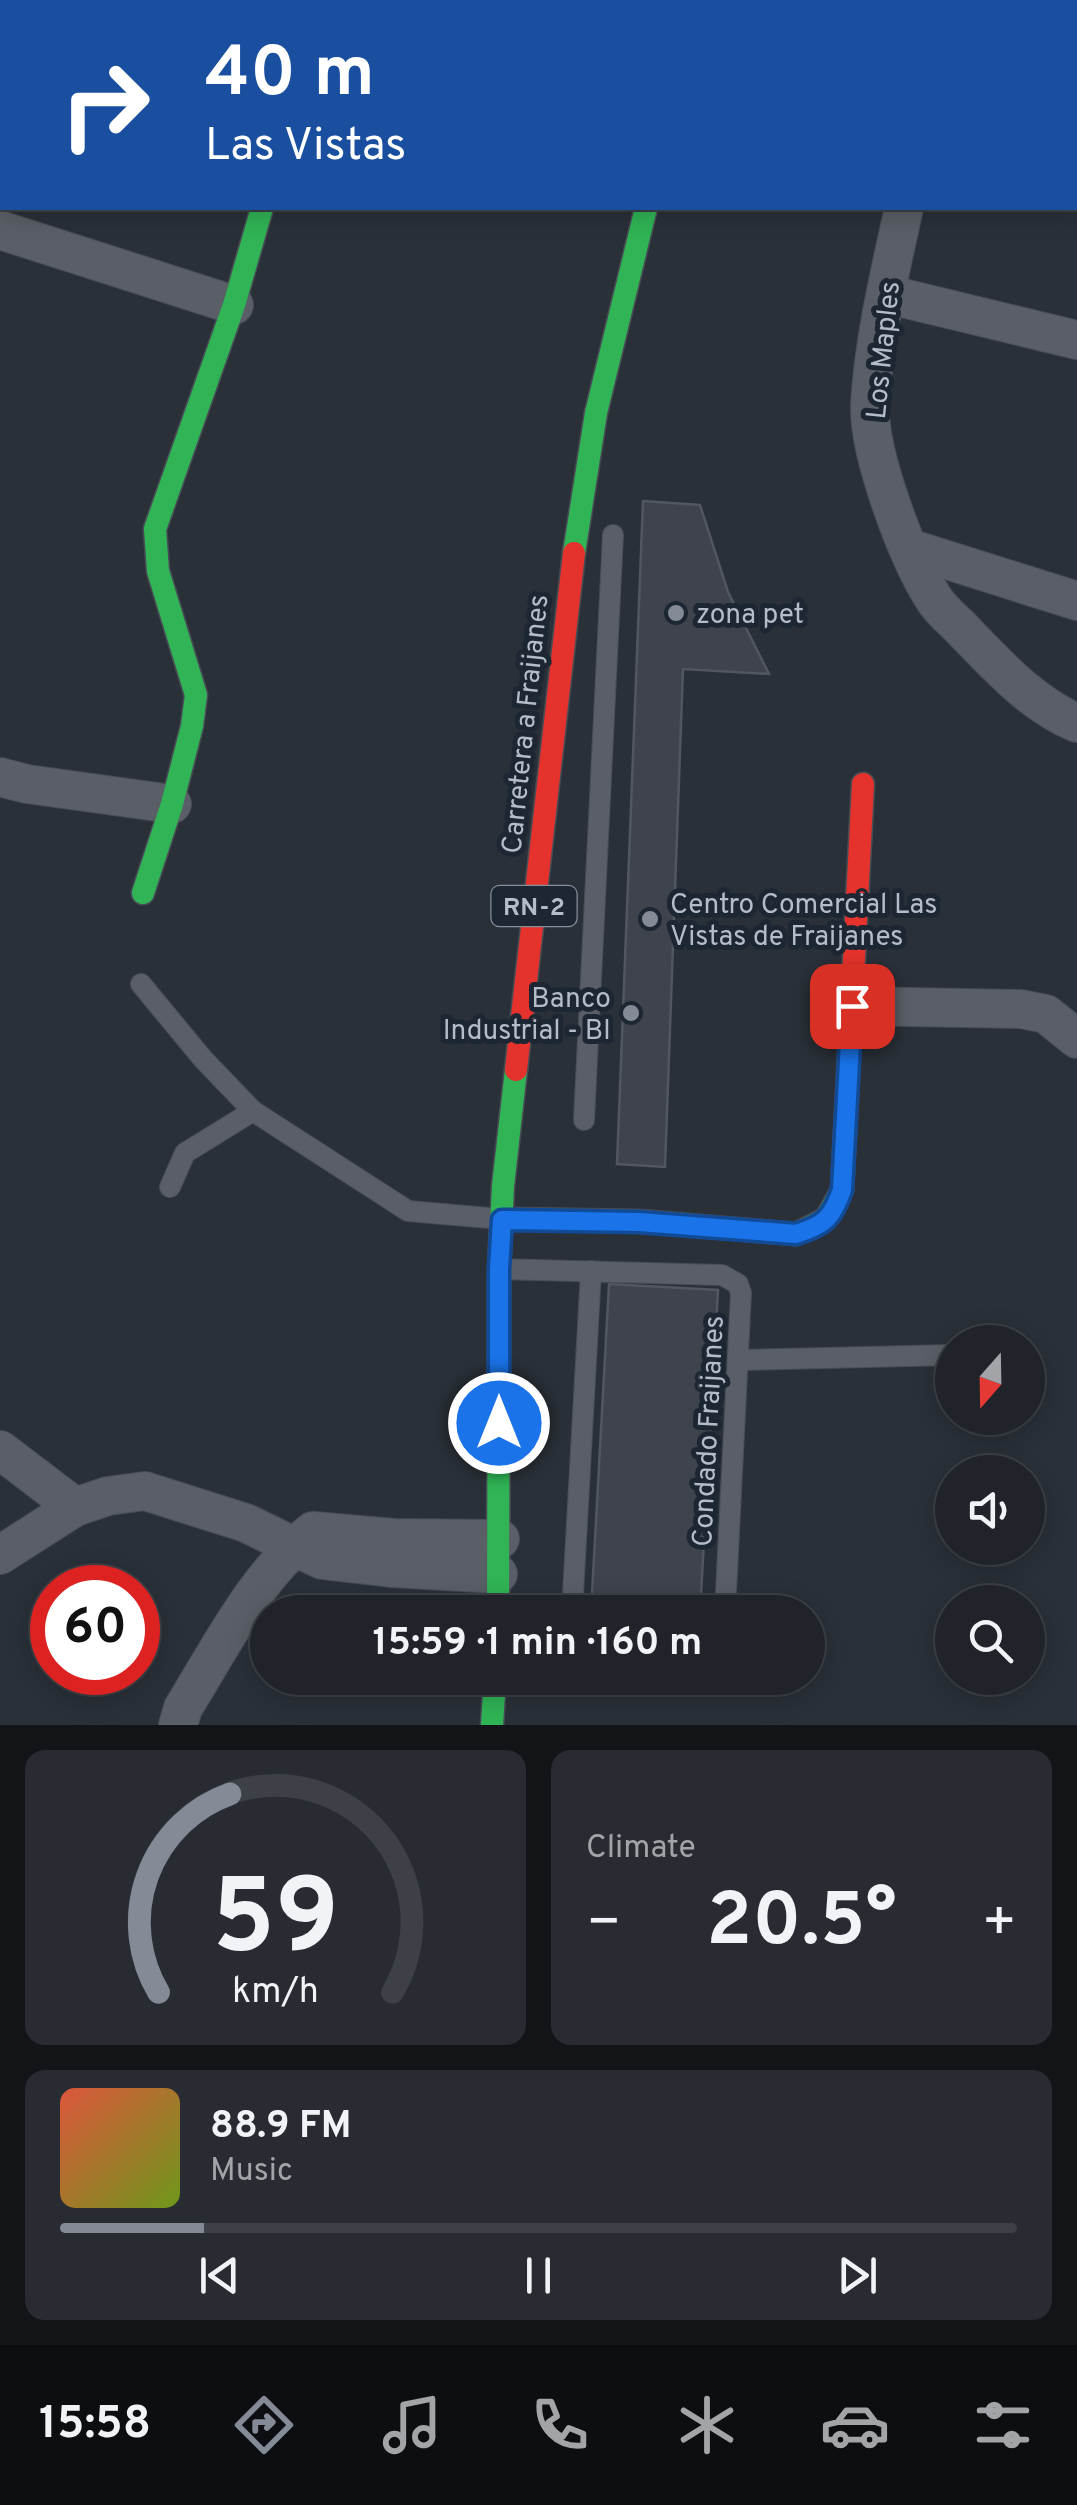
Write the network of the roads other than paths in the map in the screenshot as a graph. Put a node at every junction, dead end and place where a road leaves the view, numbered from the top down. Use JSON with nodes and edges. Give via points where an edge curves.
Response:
{"nodes":[{"id":1,"x":261,"y":210,"type":"edge"},
{"id":2,"x":646,"y":210,"type":"edge"},
{"id":3,"x":904,"y":210,"type":"edge"},
{"id":4,"x":0,"y":230,"type":"edge"},
{"id":5,"x":886,"y":294,"type":"junction"},
{"id":6,"x":234,"y":306,"type":"junction"},
{"id":7,"x":1077,"y":340,"type":"edge"},
{"id":8,"x":613,"y":534,"type":"dead end"},
{"id":9,"x":909,"y":548,"type":"junction"},
{"id":10,"x":570,"y":580,"type":"junction"},
{"id":11,"x":610,"y":582,"type":"junction"},
{"id":12,"x":1077,"y":601,"type":"edge"},
{"id":13,"x":1077,"y":724,"type":"edge"},
{"id":14,"x":0,"y":776,"type":"edge"},
{"id":15,"x":863,"y":784,"type":"dead end"},
{"id":16,"x":172,"y":804,"type":"junction"},
{"id":17,"x":142,"y":893,"type":"dead end"},
{"id":18,"x":140,"y":984,"type":"dead end"},
{"id":19,"x":852,"y":1006,"type":"junction"},
{"id":20,"x":1077,"y":1038,"type":"edge"},
{"id":21,"x":253,"y":1110,"type":"junction"},
{"id":22,"x":584,"y":1120,"type":"dead end"},
{"id":23,"x":170,"y":1187,"type":"dead end"},
{"id":24,"x":502,"y":1220,"type":"junction"},
{"id":25,"x":499,"y":1269,"type":"junction"},
{"id":26,"x":591,"y":1271,"type":"junction"},
{"id":27,"x":935,"y":1355,"type":"edge"},
{"id":28,"x":740,"y":1360,"type":"junction"},
{"id":29,"x":0,"y":1450,"type":"edge"},
{"id":30,"x":75,"y":1507,"type":"junction"},
{"id":31,"x":294,"y":1546,"type":"junction"},
{"id":32,"x":0,"y":1555,"type":"edge"},
{"id":33,"x":499,"y":1556,"type":"junction"},
{"id":34,"x":498,"y":1595,"type":"edge"},
{"id":35,"x":573,"y":1595,"type":"edge"},
{"id":36,"x":726,"y":1595,"type":"edge"},
{"id":37,"x":494,"y":1695,"type":"edge"},
{"id":38,"x":178,"y":1725,"type":"edge"},
{"id":39,"x":492,"y":1725,"type":"edge"}],
"edges":[{"from":1,"to":6,"type":"street"},
{"from":2,"to":10,"type":"street","name":"Carretera a Fraijanes","number":"RN-2","via":[[596,412]]},
{"from":3,"to":5,"type":"street","name":"Los Maples"},
{"from":4,"to":6,"type":"street"},
{"from":5,"to":7,"type":"street"},
{"from":5,"to":9,"type":"street","name":"Los Maples","via":[[870,406],[875,453]]},
{"from":6,"to":16,"type":"street","via":[[154,529],[158,571],[196,695]]},
{"from":8,"to":11,"type":"lane"},
{"from":9,"to":12,"type":"street"},
{"from":9,"to":13,"type":"street","name":"Los Maples","via":[[934,600],[995,663],[1056,715]]},
{"from":10,"to":11,"type":"lane"},
{"from":10,"to":24,"type":"street","name":"Carretera a Fraijanes","number":"RN-2"},
{"from":11,"to":22,"type":"lane"},
{"from":14,"to":16,"type":"street"},
{"from":15,"to":19,"type":"street"},
{"from":16,"to":17,"type":"street"},
{"from":18,"to":21,"type":"lane"},
{"from":19,"to":20,"type":"street","via":[[1021,1009],[1046,1014]]},
{"from":19,"to":24,"type":"street","via":[[842,1190],[820,1226],[796,1234]]},
{"from":21,"to":23,"type":"lane","via":[[185,1153]]},
{"from":21,"to":24,"type":"lane","via":[[408,1211]]},
{"from":24,"to":25,"type":"street","name":"Carretera a Fraijanes","number":"RN-2"},
{"from":25,"to":26,"type":"lane","name":"Condado Fraijanes"},
{"from":25,"to":33,"type":"street","name":"Carretera a Fraijanes","number":"RN-2"},
{"from":26,"to":28,"type":"lane","name":"Condado Fraijanes","via":[[731,1278],[742,1294]]},
{"from":26,"to":35,"type":"lane"},
{"from":27,"to":28,"type":"lane"},
{"from":28,"to":36,"type":"lane","name":"Condado Fraijanes"},
{"from":29,"to":30,"type":"street"},
{"from":30,"to":31,"type":"street","via":[[145,1491],[246,1522]]},
{"from":30,"to":32,"type":"street"},
{"from":31,"to":33,"type":"street","via":[[313,1532]]},
{"from":31,"to":38,"type":"street","via":[[249,1602]]},
{"from":33,"to":34,"type":"street","name":"Carretera a Fraijanes","number":"RN-2"},
{"from":37,"to":39,"type":"street"}]}
